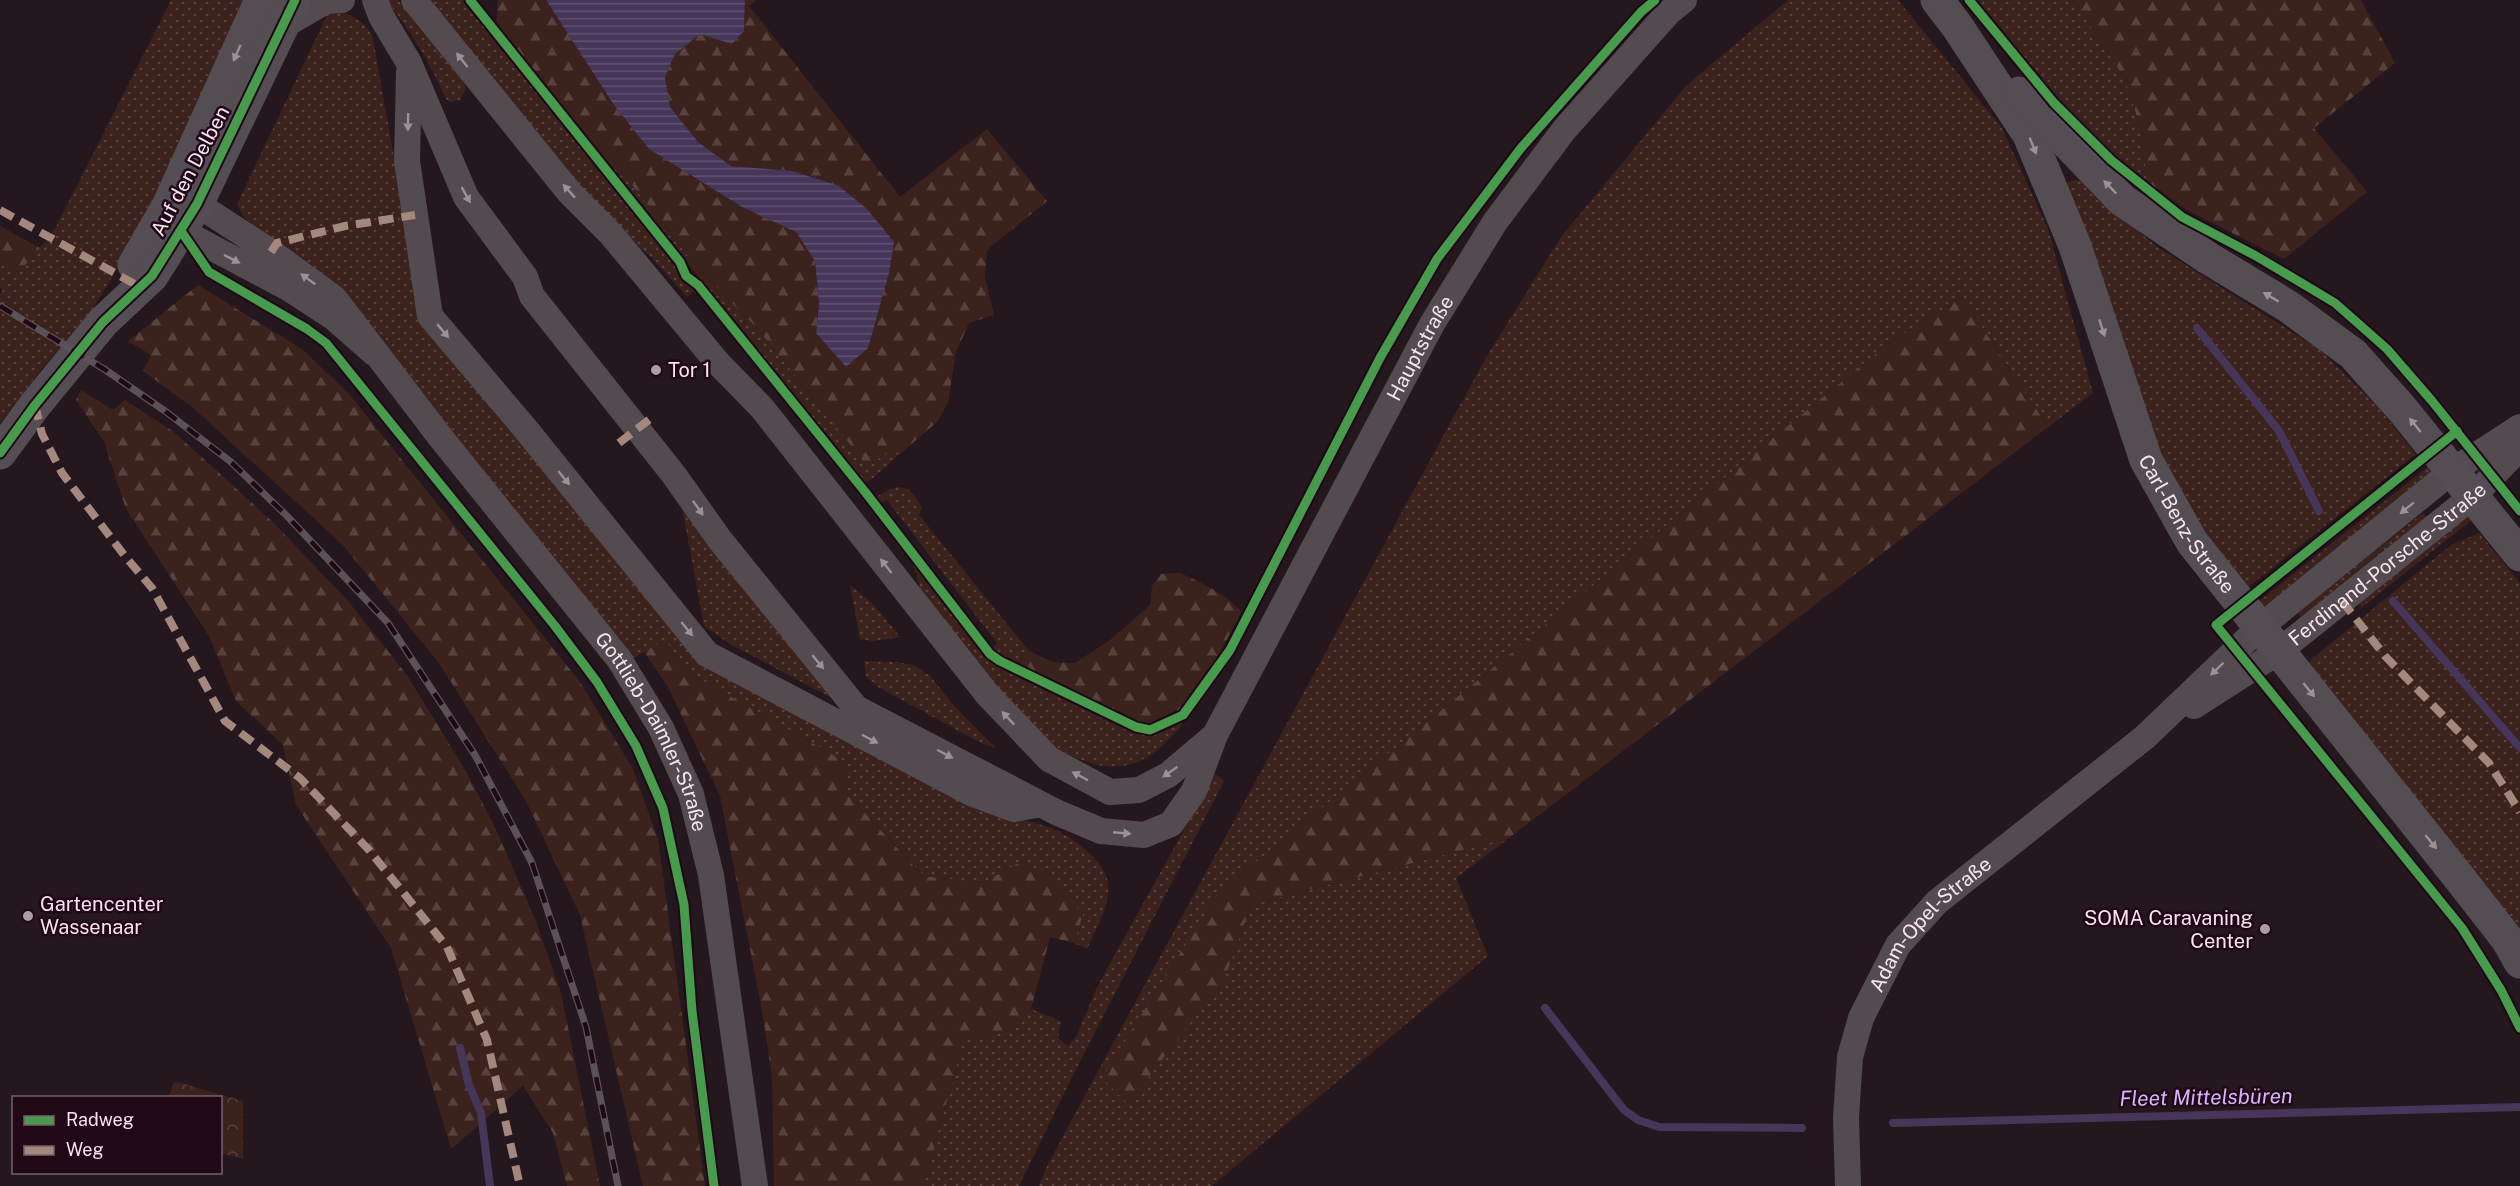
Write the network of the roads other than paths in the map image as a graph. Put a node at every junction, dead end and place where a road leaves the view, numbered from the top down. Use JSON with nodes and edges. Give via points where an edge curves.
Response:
{"nodes":[{"id":1,"x":261,"y":0,"type":"edge"},
{"id":2,"x":342,"y":0,"type":"edge"},
{"id":3,"x":350,"y":0,"type":"edge"},
{"id":4,"x":414,"y":0,"type":"edge"},
{"id":5,"x":1684,"y":0,"type":"edge"},
{"id":6,"x":1937,"y":0,"type":"edge"},
{"id":7,"x":378,"y":8,"type":"edge"},
{"id":8,"x":289,"y":13,"type":"edge"},
{"id":9,"x":1957,"y":26,"type":"junction"},
{"id":10,"x":409,"y":63,"type":"junction"},
{"id":11,"x":182,"y":214,"type":"junction"},
{"id":12,"x":2520,"y":426,"type":"edge"},
{"id":13,"x":2520,"y":448,"type":"edge"},
{"id":14,"x":0,"y":453,"type":"edge"},
{"id":15,"x":2452,"y":471,"type":"junction"},
{"id":16,"x":2473,"y":496,"type":"junction"},
{"id":17,"x":2520,"y":555,"type":"edge"},
{"id":18,"x":2269,"y":640,"type":"junction"},
{"id":19,"x":856,"y":708,"type":"junction"},
{"id":20,"x":818,"y":712,"type":"junction"},
{"id":21,"x":1215,"y":735,"type":"junction"},
{"id":22,"x":1040,"y":804,"type":"junction"},
{"id":23,"x":2520,"y":962,"type":"edge"},
{"id":24,"x":755,"y":1186,"type":"edge"},
{"id":25,"x":1848,"y":1186,"type":"edge"}],
"edges":[{"from":1,"to":11,"type":"street","name":"Auf den Delben","one_way":true},
{"from":2,"to":8,"type":"street"},
{"from":3,"to":7,"type":"street"},
{"from":21,"to":4,"type":"street","one_way":true,"via":[[1168,775],[1139,790],[1110,792],[1049,759],[987,694],[762,408],[728,355],[661,271],[610,233],[562,183]]},
{"from":5,"to":21,"type":"street","name":"Hauptstraße","via":[[1564,130],[1495,222],[1432,324]]},
{"from":6,"to":9,"type":"street","name":"Carl-Benz-Straße"},
{"from":7,"to":10,"type":"street"},
{"from":8,"to":11,"type":"street","name":"Auf den Delben"},
{"from":15,"to":9,"type":"street","name":"Carl-Benz-Straße","one_way":true,"via":[[2353,354],[2122,200]]},
{"from":9,"to":18,"type":"street","name":"Carl-Benz-Straße","one_way":true,"via":[[2029,135],[2075,246],[2146,460],[2192,542]]},
{"from":10,"to":19,"type":"street","one_way":true,"via":[[466,197],[525,277],[532,296],[674,475],[720,540]]},
{"from":10,"to":20,"type":"street","one_way":true,"via":[[407,161],[430,316],[706,654]]},
{"from":11,"to":14,"type":"street","name":"Auf den Delben","via":[[147,282],[103,322]]},
{"from":11,"to":24,"type":"street","name":"Gottlieb-Daimler-Straße","via":[[333,317],[375,353],[619,659],[666,738],[691,794],[711,875]]},
{"from":12,"to":15,"type":"street","name":"Ferdinand-Porsche-Straße"},
{"from":13,"to":16,"type":"street","name":"Ferdinand-Porsche-Straße"},
{"from":15,"to":16,"type":"street","name":"Carl-Benz-Straße"},
{"from":15,"to":18,"type":"street","name":"Ferdinand-Porsche-Straße","one_way":true},
{"from":16,"to":17,"type":"street","name":"Carl-Benz-Straße"},
{"from":16,"to":18,"type":"street","name":"Ferdinand-Porsche-Straße"},
{"from":18,"to":23,"type":"street","name":"Carl-Benz-Straße","one_way":true,"via":[[2507,939]]},
{"from":18,"to":25,"type":"street","name":"Adam-Opel-Straße","via":[[1937,902],[1898,945],[1862,1018],[1850,1057],[1846,1118]]},
{"from":19,"to":20,"type":"street"},
{"from":19,"to":22,"type":"street","one_way":true},
{"from":20,"to":22,"type":"street","one_way":true,"via":[[971,793],[1014,809]]},
{"from":22,"to":21,"type":"street","one_way":true,"via":[[1101,831],[1144,835],[1171,824],[1194,791]]}]}
